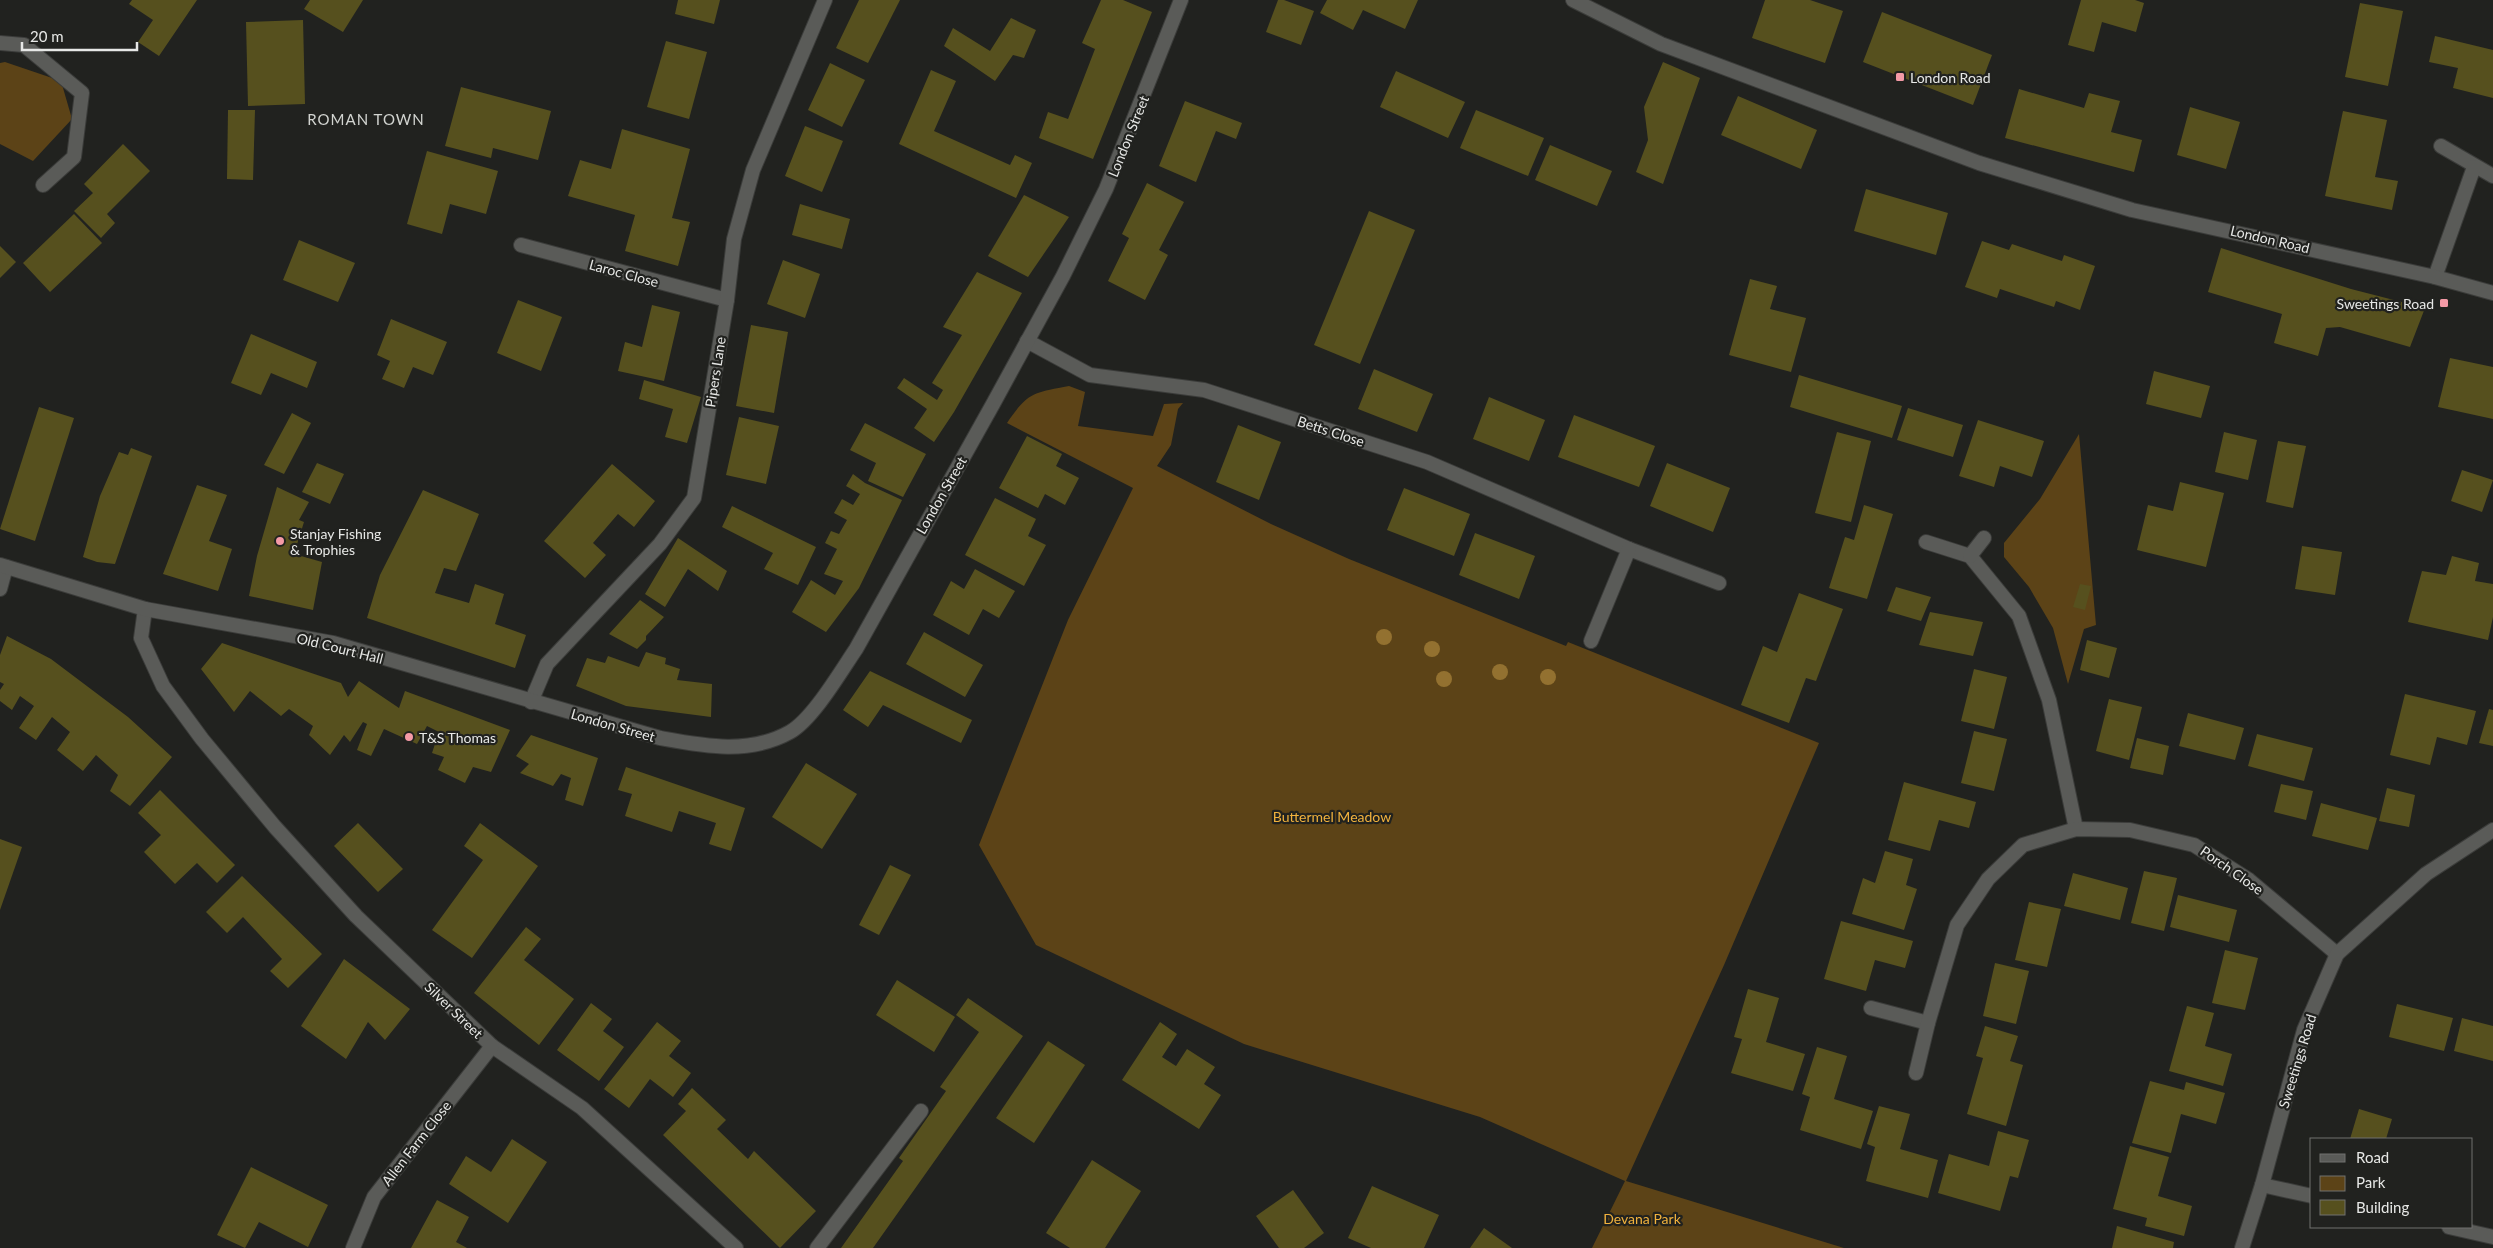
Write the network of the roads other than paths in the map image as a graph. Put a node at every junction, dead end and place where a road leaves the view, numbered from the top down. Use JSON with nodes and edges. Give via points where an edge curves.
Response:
{"nodes":[{"id":1,"x":825,"y":0,"type":"edge"},
{"id":2,"x":1181,"y":0,"type":"edge"},
{"id":3,"x":1573,"y":0,"type":"edge"},
{"id":4,"x":0,"y":44,"type":"edge"},
{"id":5,"x":2441,"y":146,"type":"dead end"},
{"id":6,"x":2474,"y":167,"type":"junction"},
{"id":7,"x":2493,"y":176,"type":"edge"},
{"id":8,"x":43,"y":185,"type":"dead end"},
{"id":9,"x":521,"y":245,"type":"dead end"},
{"id":10,"x":2435,"y":277,"type":"junction"},
{"id":11,"x":2493,"y":293,"type":"edge"},
{"id":12,"x":727,"y":300,"type":"junction"},
{"id":13,"x":1027,"y":341,"type":"junction"},
{"id":14,"x":1984,"y":538,"type":"dead end"},
{"id":15,"x":1926,"y":542,"type":"dead end"},
{"id":16,"x":1629,"y":549,"type":"junction"},
{"id":17,"x":1970,"y":556,"type":"junction"},
{"id":18,"x":3,"y":566,"type":"edge"},
{"id":19,"x":1718,"y":583,"type":"dead end"},
{"id":20,"x":0,"y":589,"type":"edge"},
{"id":21,"x":145,"y":609,"type":"junction"},
{"id":22,"x":1591,"y":641,"type":"dead end"},
{"id":23,"x":531,"y":702,"type":"junction"},
{"id":24,"x":2076,"y":829,"type":"junction"},
{"id":25,"x":2493,"y":830,"type":"edge"},
{"id":26,"x":2337,"y":954,"type":"junction"},
{"id":27,"x":1871,"y":1008,"type":"dead end"},
{"id":28,"x":1928,"y":1023,"type":"junction"},
{"id":29,"x":492,"y":1046,"type":"junction"},
{"id":30,"x":1916,"y":1073,"type":"dead end"},
{"id":31,"x":921,"y":1111,"type":"dead end"},
{"id":32,"x":2262,"y":1185,"type":"junction"},
{"id":33,"x":2310,"y":1196,"type":"edge"},
{"id":34,"x":2453,"y":1228,"type":"edge"},
{"id":35,"x":2493,"y":1237,"type":"edge"},
{"id":36,"x":353,"y":1248,"type":"edge"},
{"id":37,"x":736,"y":1248,"type":"edge"},
{"id":38,"x":817,"y":1248,"type":"edge"},
{"id":39,"x":2242,"y":1248,"type":"edge"}],
"edges":[{"from":1,"to":12,"type":"street","name":"Pipers Lane","via":[[753,170],[734,239]]},
{"from":2,"to":13,"type":"street","name":"London Street","via":[[1106,189]]},
{"from":3,"to":10,"type":"street","name":"London Road","via":[[1661,44],[1979,163],[2132,210]]},
{"from":4,"to":8,"type":"street","via":[[24,45],[82,93],[74,157]]},
{"from":5,"to":6,"type":"street"},
{"from":6,"to":7,"type":"street"},
{"from":6,"to":10,"type":"street"},
{"from":9,"to":12,"type":"street","name":"Laroc Close"},
{"from":10,"to":11,"type":"street","name":"London Road"},
{"from":12,"to":23,"type":"street","name":"Pipers Lane","via":[[694,498],[660,544],[547,664]]},
{"from":13,"to":16,"type":"street","name":"Betts Close","via":[[1090,375],[1204,390],[1427,462]]},
{"from":13,"to":23,"type":"street","name":"London Street","via":[[856,649],[821,700],[791,732],[752,747],[710,747],[660,738]]},
{"from":14,"to":17,"type":"street"},
{"from":15,"to":17,"type":"street"},
{"from":16,"to":19,"type":"street","name":"Betts Close"},
{"from":16,"to":22,"type":"street"},
{"from":17,"to":24,"type":"street","via":[[2019,616],[2049,700]]},
{"from":18,"to":20,"type":"street"},
{"from":18,"to":21,"type":"street","name":"Old Court Hall"},
{"from":21,"to":23,"type":"street","name":"Old Court Hall","via":[[333,643]]},
{"from":21,"to":29,"type":"street","name":"Silver Street","via":[[141,638],[163,686],[202,739],[275,827],[356,916]]},
{"from":24,"to":26,"type":"street","name":"Porch Close","via":[[2130,830],[2194,844],[2249,880]]},
{"from":24,"to":28,"type":"street","name":"Porch Close","via":[[2023,845],[1988,879],[1957,925]]},
{"from":25,"to":26,"type":"street","name":"Sweetings Road","via":[[2426,874]]},
{"from":26,"to":32,"type":"street","name":"Sweetings Road","via":[[2304,1030]]},
{"from":27,"to":28,"type":"street"},
{"from":28,"to":30,"type":"street","name":"Porch Close"},
{"from":29,"to":36,"type":"street","name":"Allen Farm Close","via":[[374,1197]]},
{"from":29,"to":37,"type":"street","name":"Silver Street","via":[[582,1108]]},
{"from":31,"to":38,"type":"street"},
{"from":32,"to":33,"type":"street"},
{"from":32,"to":39,"type":"street","name":"Sweetings Road"},
{"from":34,"to":35,"type":"street"}]}
